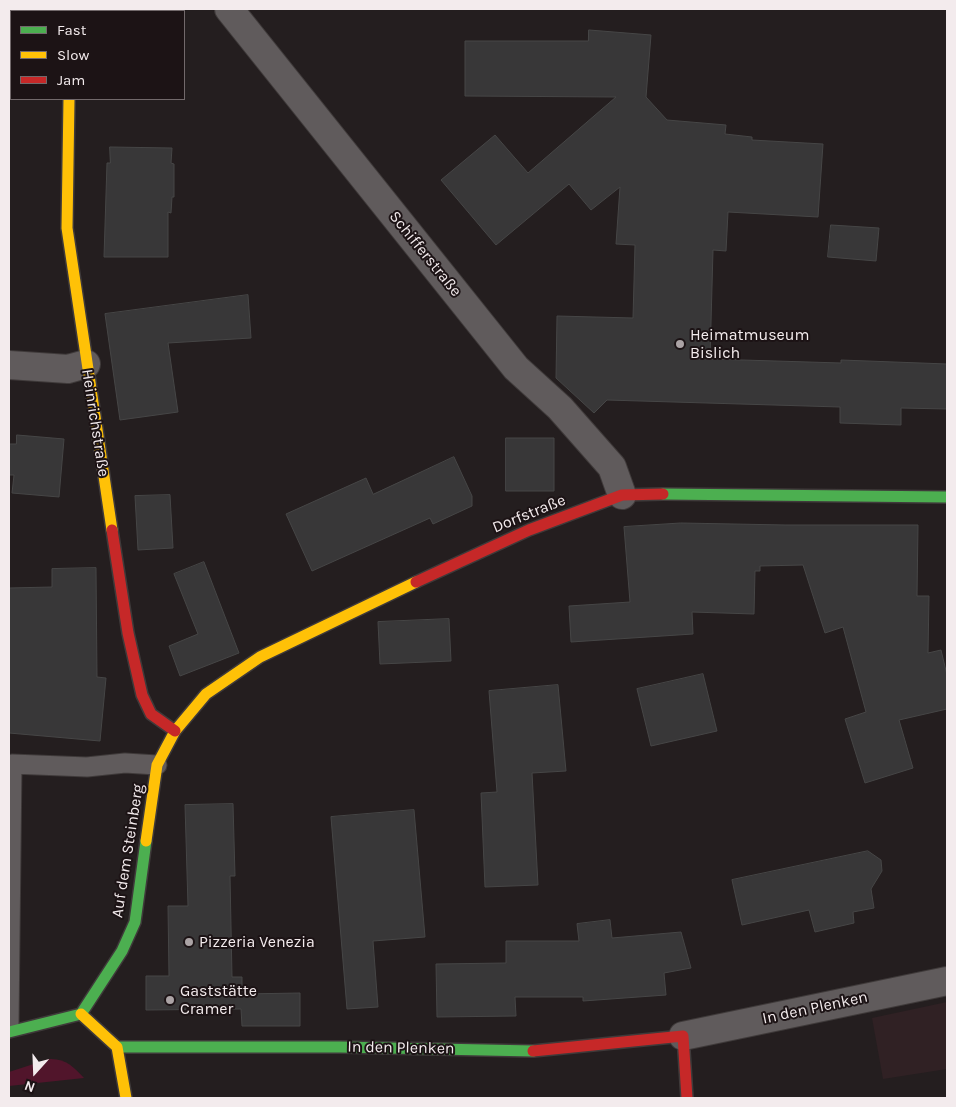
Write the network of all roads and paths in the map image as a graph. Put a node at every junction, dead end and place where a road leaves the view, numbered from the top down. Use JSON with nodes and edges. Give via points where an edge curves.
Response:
{"nodes":[{"id":1,"x":229,"y":9,"type":"edge"},
{"id":2,"x":69,"y":100,"type":"edge"},
{"id":3,"x":86,"y":364,"type":"junction"},
{"id":4,"x":9,"y":365,"type":"edge"},
{"id":5,"x":622,"y":495,"type":"junction"},
{"id":6,"x":947,"y":497,"type":"edge"},
{"id":7,"x":175,"y":732,"type":"junction"},
{"id":8,"x":157,"y":765,"type":"junction"},
{"id":9,"x":947,"y":981,"type":"edge"},
{"id":10,"x":81,"y":1014,"type":"junction"},
{"id":11,"x":9,"y":1024,"type":"edge"},
{"id":12,"x":9,"y":1032,"type":"edge"},
{"id":13,"x":683,"y":1036,"type":"junction"},
{"id":14,"x":118,"y":1047,"type":"junction"},
{"id":15,"x":126,"y":1098,"type":"edge"},
{"id":16,"x":686,"y":1098,"type":"edge"}],
"edges":[{"from":1,"to":5,"type":"street","name":"Schifferstraße","via":[[516,368],[560,408],[612,467]]},
{"from":2,"to":3,"type":"street","name":"Heinrichstraße","via":[[66,228]]},
{"from":3,"to":4,"type":"street","via":[[68,368]]},
{"from":3,"to":7,"type":"street","name":"Heinrichstraße","via":[[128,633],[142,695],[151,714]]},
{"from":5,"to":6,"type":"street","name":"Dorfstraße"},
{"from":5,"to":7,"type":"street","name":"Dorfstraße","via":[[529,530],[260,657],[206,694]]},
{"from":7,"to":8,"type":"street","name":"Auf dem Steinberg"},
{"from":8,"to":10,"type":"street","name":"Auf dem Steinberg","via":[[135,922],[122,951]]},
{"from":8,"to":11,"type":"lane","via":[[12,764]]},
{"from":9,"to":13,"type":"street","name":"In den Plenken"},
{"from":10,"to":12,"type":"street"},
{"from":10,"to":14,"type":"street"},
{"from":13,"to":14,"type":"street","name":"In den Plenken","via":[[531,1051]]},
{"from":13,"to":16,"type":"street"},
{"from":14,"to":15,"type":"street"}]}
